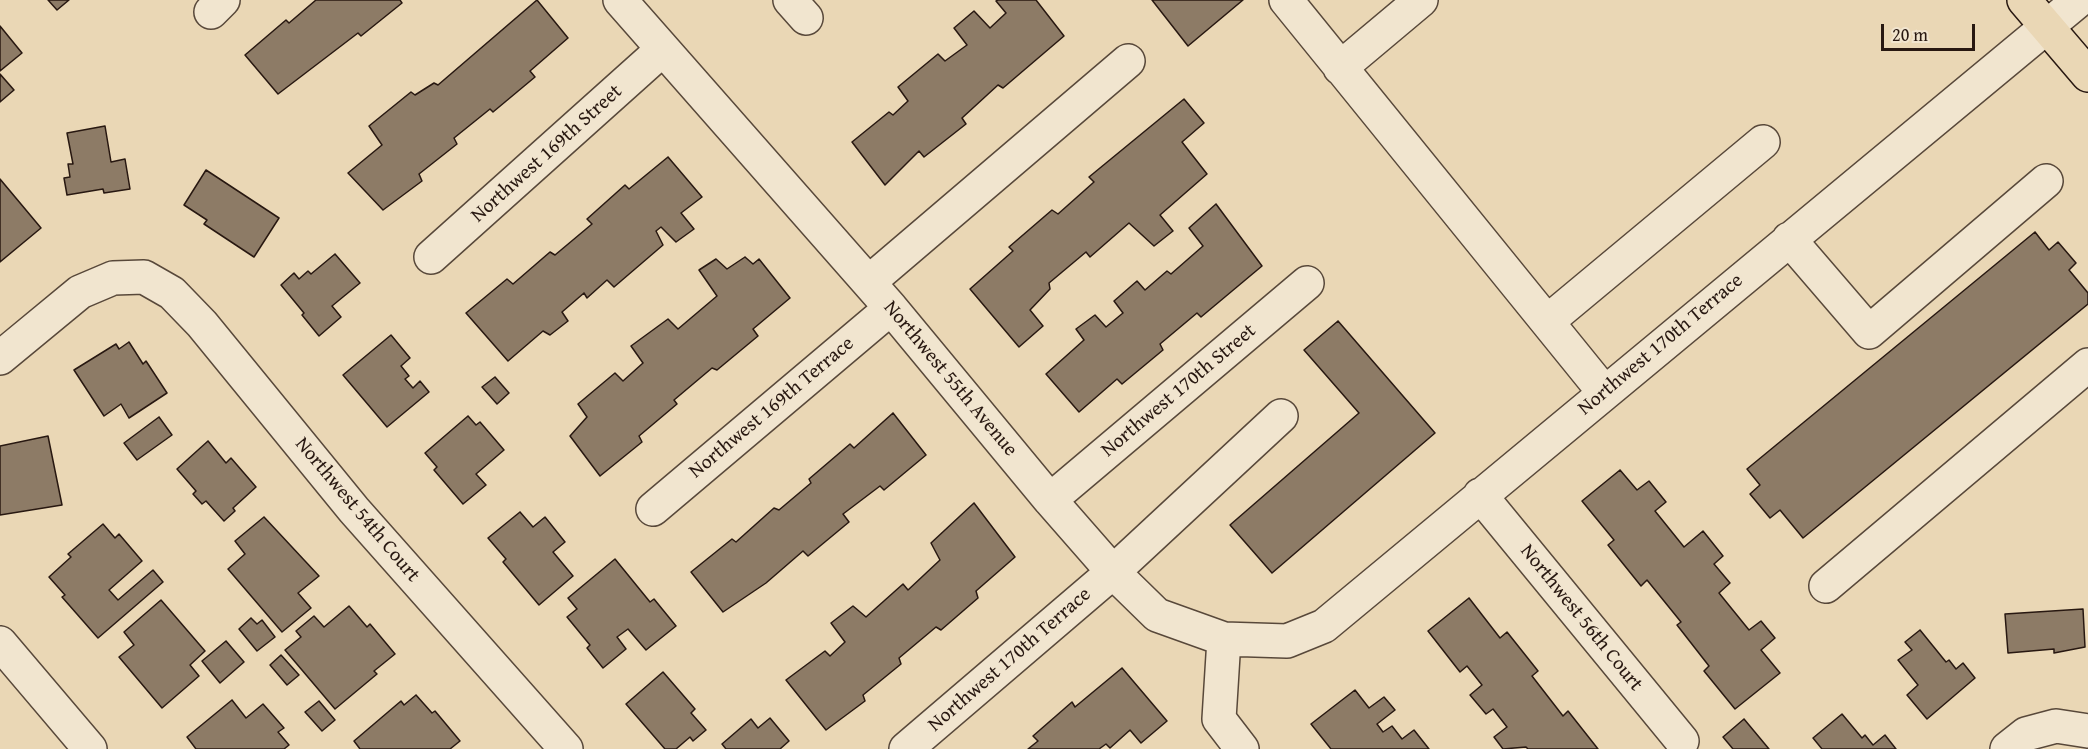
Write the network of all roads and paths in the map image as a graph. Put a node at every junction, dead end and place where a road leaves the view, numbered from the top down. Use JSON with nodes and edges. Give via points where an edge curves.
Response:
{"nodes":[{"id":1,"x":620,"y":0,"type":"edge"},
{"id":2,"x":1286,"y":0,"type":"edge"},
{"id":3,"x":1421,"y":0,"type":"edge"},
{"id":4,"x":2024,"y":0,"type":"edge"},
{"id":5,"x":2079,"y":0,"type":"edge"},
{"id":6,"x":2046,"y":26,"type":"junction"},
{"id":7,"x":662,"y":50,"type":"junction"},
{"id":8,"x":1128,"y":61,"type":"dead end"},
{"id":9,"x":1340,"y":68,"type":"junction"},
{"id":10,"x":2088,"y":75,"type":"edge"},
{"id":11,"x":1763,"y":142,"type":"dead end"},
{"id":12,"x":2046,"y":181,"type":"dead end"},
{"id":13,"x":1789,"y":239,"type":"junction"},
{"id":14,"x":431,"y":257,"type":"dead end"},
{"id":15,"x":869,"y":282,"type":"junction"},
{"id":16,"x":1307,"y":283,"type":"dead end"},
{"id":17,"x":891,"y":308,"type":"junction"},
{"id":18,"x":1548,"y":321,"type":"junction"},
{"id":19,"x":0,"y":358,"type":"edge"},
{"id":20,"x":2088,"y":365,"type":"edge"},
{"id":21,"x":1604,"y":392,"type":"junction"},
{"id":22,"x":1281,"y":416,"type":"dead end"},
{"id":23,"x":1480,"y":495,"type":"junction"},
{"id":24,"x":1050,"y":500,"type":"junction"},
{"id":25,"x":653,"y":509,"type":"dead end"},
{"id":26,"x":1113,"y":572,"type":"junction"},
{"id":27,"x":1826,"y":586,"type":"dead end"},
{"id":28,"x":1224,"y":639,"type":"junction"},
{"id":29,"x":0,"y":643,"type":"edge"},
{"id":30,"x":2072,"y":728,"type":"edge"},
{"id":31,"x":1682,"y":741,"type":"dead end"},
{"id":32,"x":90,"y":749,"type":"edge"},
{"id":33,"x":566,"y":749,"type":"edge"},
{"id":34,"x":906,"y":749,"type":"edge"},
{"id":35,"x":1242,"y":749,"type":"edge"},
{"id":36,"x":2007,"y":749,"type":"edge"}],
"edges":[{"from":1,"to":7,"type":"street","name":"Northwest 55th Avenue"},
{"from":2,"to":9,"type":"street"},
{"from":3,"to":9,"type":"street"},
{"from":4,"to":6,"type":"main road"},
{"from":5,"to":6,"type":"street","name":"Northwest 170th Terrace"},
{"from":6,"to":10,"type":"main road"},
{"from":6,"to":13,"type":"street","name":"Northwest 170th Terrace"},
{"from":7,"to":14,"type":"street","name":"Northwest 169th Street"},
{"from":7,"to":15,"type":"street","name":"Northwest 55th Avenue"},
{"from":8,"to":15,"type":"street"},
{"from":9,"to":18,"type":"street"},
{"from":11,"to":18,"type":"street"},
{"from":12,"to":13,"type":"street","via":[[1869,332]]},
{"from":13,"to":21,"type":"street","name":"Northwest 170th Terrace"},
{"from":15,"to":17,"type":"street","name":"Northwest 55th Avenue"},
{"from":16,"to":24,"type":"street","name":"Northwest 170th Street"},
{"from":17,"to":24,"type":"street","name":"Northwest 55th Avenue"},
{"from":17,"to":25,"type":"street","name":"Northwest 169th Terrace"},
{"from":18,"to":21,"type":"street"},
{"from":19,"to":33,"type":"street","name":"Northwest 54th Court","via":[[80,292],[112,278],[144,277],[172,293],[202,324],[354,510]]},
{"from":20,"to":27,"type":"street"},
{"from":21,"to":23,"type":"street","name":"Northwest 170th Terrace"},
{"from":22,"to":26,"type":"street","name":"Northwest 170th Terrace"},
{"from":23,"to":28,"type":"street","name":"Northwest 170th Terrace","via":[[1324,626],[1287,641]]},
{"from":23,"to":31,"type":"street","name":"Northwest 56th Court"},
{"from":24,"to":26,"type":"street","name":"Northwest 55th Avenue"},
{"from":26,"to":28,"type":"street","name":"Northwest 55th Avenue","via":[[1157,615]]},
{"from":26,"to":34,"type":"street","name":"Northwest 170th Terrace"},
{"from":28,"to":35,"type":"street","via":[[1219,719]]},
{"from":29,"to":32,"type":"street"},
{"from":30,"to":36,"type":"street","via":[[2026,734]]}]}
